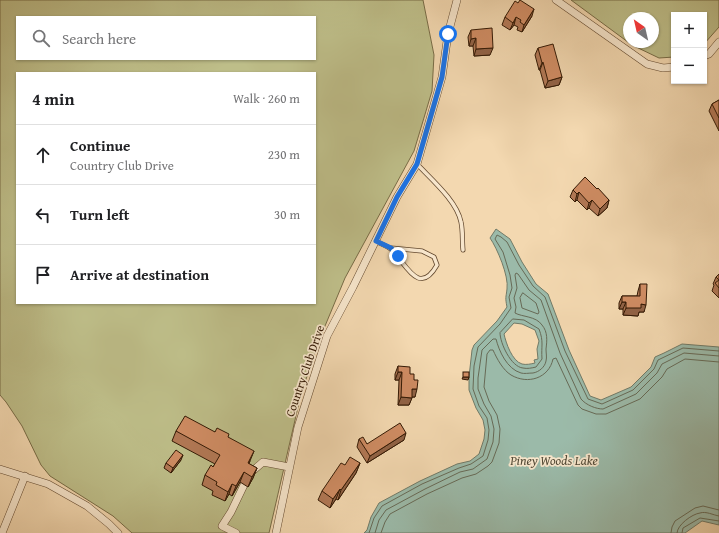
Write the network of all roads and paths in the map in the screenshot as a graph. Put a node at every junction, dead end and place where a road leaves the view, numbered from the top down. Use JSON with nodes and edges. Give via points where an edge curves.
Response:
{"nodes":[{"id":1,"x":457,"y":0,"type":"edge"},
{"id":2,"x":556,"y":0,"type":"edge"},
{"id":3,"x":719,"y":42,"type":"edge"},
{"id":4,"x":707,"y":55,"type":"edge"},
{"id":5,"x":671,"y":67,"type":"edge"},
{"id":6,"x":417,"y":164,"type":"junction"},
{"id":7,"x":376,"y":241,"type":"junction"},
{"id":8,"x":391,"y":248,"type":"junction"},
{"id":9,"x":463,"y":250,"type":"dead end"},
{"id":10,"x":289,"y":467,"type":"junction"},
{"id":11,"x":0,"y":469,"type":"edge"},
{"id":12,"x":249,"y":474,"type":"edge"},
{"id":13,"x":25,"y":476,"type":"junction"},
{"id":14,"x":244,"y":485,"type":"dead end"},
{"id":15,"x":2,"y":533,"type":"edge"},
{"id":16,"x":118,"y":533,"type":"edge"},
{"id":17,"x":236,"y":533,"type":"edge"},
{"id":18,"x":276,"y":533,"type":"edge"}],
"edges":[{"from":1,"to":6,"type":"street","name":"Country Club Drive","via":[[448,34],[442,77]]},
{"from":2,"to":5,"type":"street","via":[[647,64]]},
{"from":3,"to":4,"type":"street"},
{"from":6,"to":7,"type":"street","name":"Country Club Drive","via":[[397,197]]},
{"from":6,"to":9,"type":"lane","via":[[457,210],[461,222]]},
{"from":7,"to":8,"type":"lane"},
{"from":7,"to":10,"type":"street","name":"Country Club Drive","via":[[327,336],[298,427]]},
{"from":8,"to":8,"type":"lane","via":[[419,279],[425,279],[433,273],[437,265],[434,257],[422,251]]},
{"from":10,"to":12,"type":"street","via":[[263,462]]},
{"from":10,"to":18,"type":"street","name":"Country Club Drive"},
{"from":11,"to":13,"type":"street"},
{"from":13,"to":15,"type":"street"},
{"from":13,"to":16,"type":"street","via":[[48,484],[87,506]]},
{"from":14,"to":17,"type":"street","via":[[222,526]]}]}
